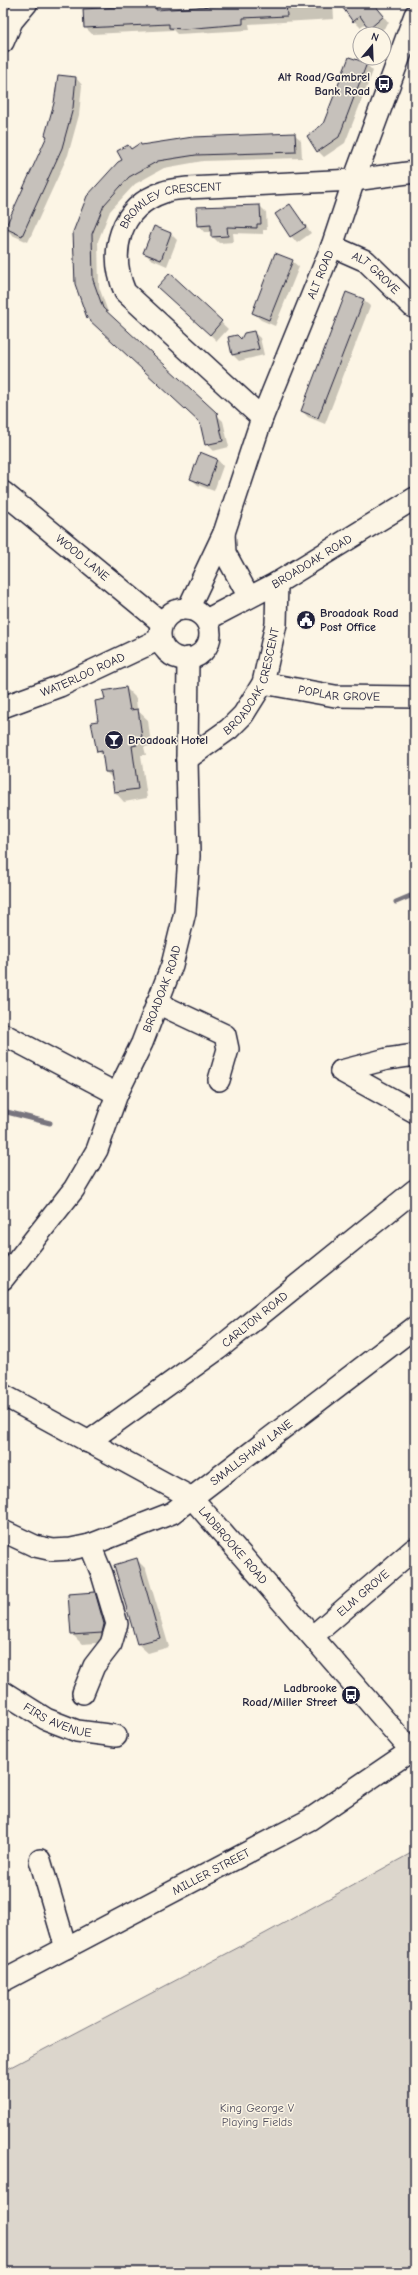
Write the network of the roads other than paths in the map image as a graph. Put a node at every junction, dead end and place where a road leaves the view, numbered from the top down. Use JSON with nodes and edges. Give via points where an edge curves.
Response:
{"nodes":[{"id":1,"x":27,"y":3,"type":"edge"},
{"id":2,"x":415,"y":15,"type":"edge"},
{"id":3,"x":3,"y":38,"type":"edge"},
{"id":4,"x":415,"y":172,"type":"edge"},
{"id":5,"x":354,"y":180,"type":"junction"},
{"id":6,"x":332,"y":246,"type":"junction"},
{"id":7,"x":413,"y":307,"type":"dead end"},
{"id":8,"x":262,"y":418,"type":"junction"},
{"id":9,"x":3,"y":492,"type":"edge"},
{"id":10,"x":415,"y":498,"type":"edge"},
{"id":11,"x":224,"y":533,"type":"junction"},
{"id":12,"x":278,"y":582,"type":"junction"},
{"id":13,"x":249,"y":597,"type":"junction"},
{"id":14,"x":188,"y":609,"type":"junction"},
{"id":15,"x":206,"y":620,"type":"junction"},
{"id":16,"x":161,"y":631,"type":"junction"},
{"id":17,"x":188,"y":658,"type":"junction"},
{"id":18,"x":264,"y":683,"type":"junction"},
{"id":19,"x":415,"y":697,"type":"edge"},
{"id":20,"x":3,"y":707,"type":"edge"},
{"id":21,"x":187,"y":759,"type":"junction"},
{"id":22,"x":157,"y":1003,"type":"junction"},
{"id":23,"x":3,"y":1034,"type":"edge"},
{"id":24,"x":415,"y":1055,"type":"edge"},
{"id":25,"x":219,"y":1080,"type":"dead end"},
{"id":26,"x":117,"y":1094,"type":"junction"},
{"id":27,"x":415,"y":1112,"type":"edge"},
{"id":28,"x":415,"y":1190,"type":"edge"},
{"id":29,"x":3,"y":1278,"type":"edge"},
{"id":30,"x":415,"y":1327,"type":"edge"},
{"id":31,"x":3,"y":1395,"type":"edge"},
{"id":32,"x":88,"y":1442,"type":"junction"},
{"id":33,"x":192,"y":1498,"type":"junction"},
{"id":34,"x":3,"y":1531,"type":"edge"},
{"id":35,"x":90,"y":1545,"type":"junction"},
{"id":36,"x":414,"y":1549,"type":"dead end"},
{"id":37,"x":313,"y":1636,"type":"junction"},
{"id":38,"x":3,"y":1692,"type":"edge"},
{"id":39,"x":83,"y":1693,"type":"dead end"},
{"id":40,"x":116,"y":1736,"type":"dead end"},
{"id":41,"x":414,"y":1751,"type":"edge"},
{"id":42,"x":40,"y":1860,"type":"dead end"},
{"id":43,"x":66,"y":1948,"type":"junction"},
{"id":44,"x":3,"y":1981,"type":"edge"}],
"edges":[{"from":1,"to":3,"type":"street","via":[[12,21]]},
{"from":2,"to":5,"type":"street","name":"ALT ROAD"},
{"from":4,"to":5,"type":"street","name":"BROMLEY CRESCENT"},
{"from":5,"to":6,"type":"street","name":"ALT ROAD"},
{"from":5,"to":8,"type":"street","name":"BROMLEY CRESCENT","via":[[166,191],[146,200],[129,217],[123,228],[117,258],[119,276],[125,292]]},
{"from":6,"to":7,"type":"street","name":"ALT GROVE","via":[[366,262]]},
{"from":6,"to":8,"type":"street","name":"ALT ROAD"},
{"from":8,"to":11,"type":"street","name":"ALT ROAD"},
{"from":9,"to":16,"type":"street","name":"WOOD LANE"},
{"from":10,"to":12,"type":"street","name":"BROADOAK ROAD"},
{"from":11,"to":13,"type":"street","name":"ALT ROAD","via":[[225,553]]},
{"from":11,"to":14,"type":"street","name":"ALT ROAD"},
{"from":12,"to":13,"type":"street","name":"BROADOAK ROAD"},
{"from":12,"to":18,"type":"street","name":"BROADOAK CRESCENT","via":[[276,624]]},
{"from":13,"to":15,"type":"street","name":"BROADOAK ROAD"},
{"from":14,"to":15,"type":"street"},
{"from":14,"to":16,"type":"street","via":[[173,611]]},
{"from":15,"to":17,"type":"street","via":[[210,636],[207,644],[196,656]]},
{"from":16,"to":17,"type":"street","via":[[168,652],[174,656]]},
{"from":16,"to":20,"type":"street","name":"WATERLOO ROAD","via":[[60,686]]},
{"from":17,"to":21,"type":"street","name":"BROADOAK ROAD"},
{"from":18,"to":19,"type":"street","name":"POPLAR GROVE","via":[[335,696]]},
{"from":18,"to":21,"type":"street","name":"BROADOAK CRESCENT","via":[[229,729]]},
{"from":21,"to":22,"type":"street","name":"BROADOAK ROAD","via":[[189,856],[185,912],[172,965]]},
{"from":22,"to":25,"type":"street","via":[[226,1035],[228,1049]]},
{"from":22,"to":26,"type":"street","name":"BROADOAK ROAD","via":[[142,1043]]},
{"from":23,"to":26,"type":"street"},
{"from":24,"to":27,"type":"street","via":[[387,1059],[341,1071]]},
{"from":26,"to":29,"type":"street","name":"BROADOAK ROAD","via":[[97,1150],[74,1189]]},
{"from":28,"to":32,"type":"street","name":"CARLTON ROAD","via":[[218,1349]]},
{"from":30,"to":33,"type":"street","name":"SMALLSHAW LANE"},
{"from":31,"to":32,"type":"street","name":"LADBROOKE ROAD"},
{"from":32,"to":33,"type":"street","name":"LADBROOKE ROAD"},
{"from":33,"to":35,"type":"street","name":"SMALLSHAW LANE","via":[[172,1513]]},
{"from":33,"to":37,"type":"street","name":"LADBROOKE ROAD"},
{"from":34,"to":35,"type":"street","name":"SMALLSHAW LANE","via":[[35,1546],[53,1550]]},
{"from":35,"to":39,"type":"street","via":[[117,1624],[111,1644],[94,1666]]},
{"from":36,"to":37,"type":"street","name":"ELM GROVE"},
{"from":37,"to":41,"type":"street","name":"LADBROOKE ROAD"},
{"from":38,"to":40,"type":"street","name":"FIRS AVENUE","via":[[46,1719],[77,1732]]},
{"from":41,"to":43,"type":"street","name":"MILLER STREET","via":[[309,1820]]},
{"from":42,"to":43,"type":"street"},
{"from":43,"to":44,"type":"street","name":"MILLER STREET"}]}
